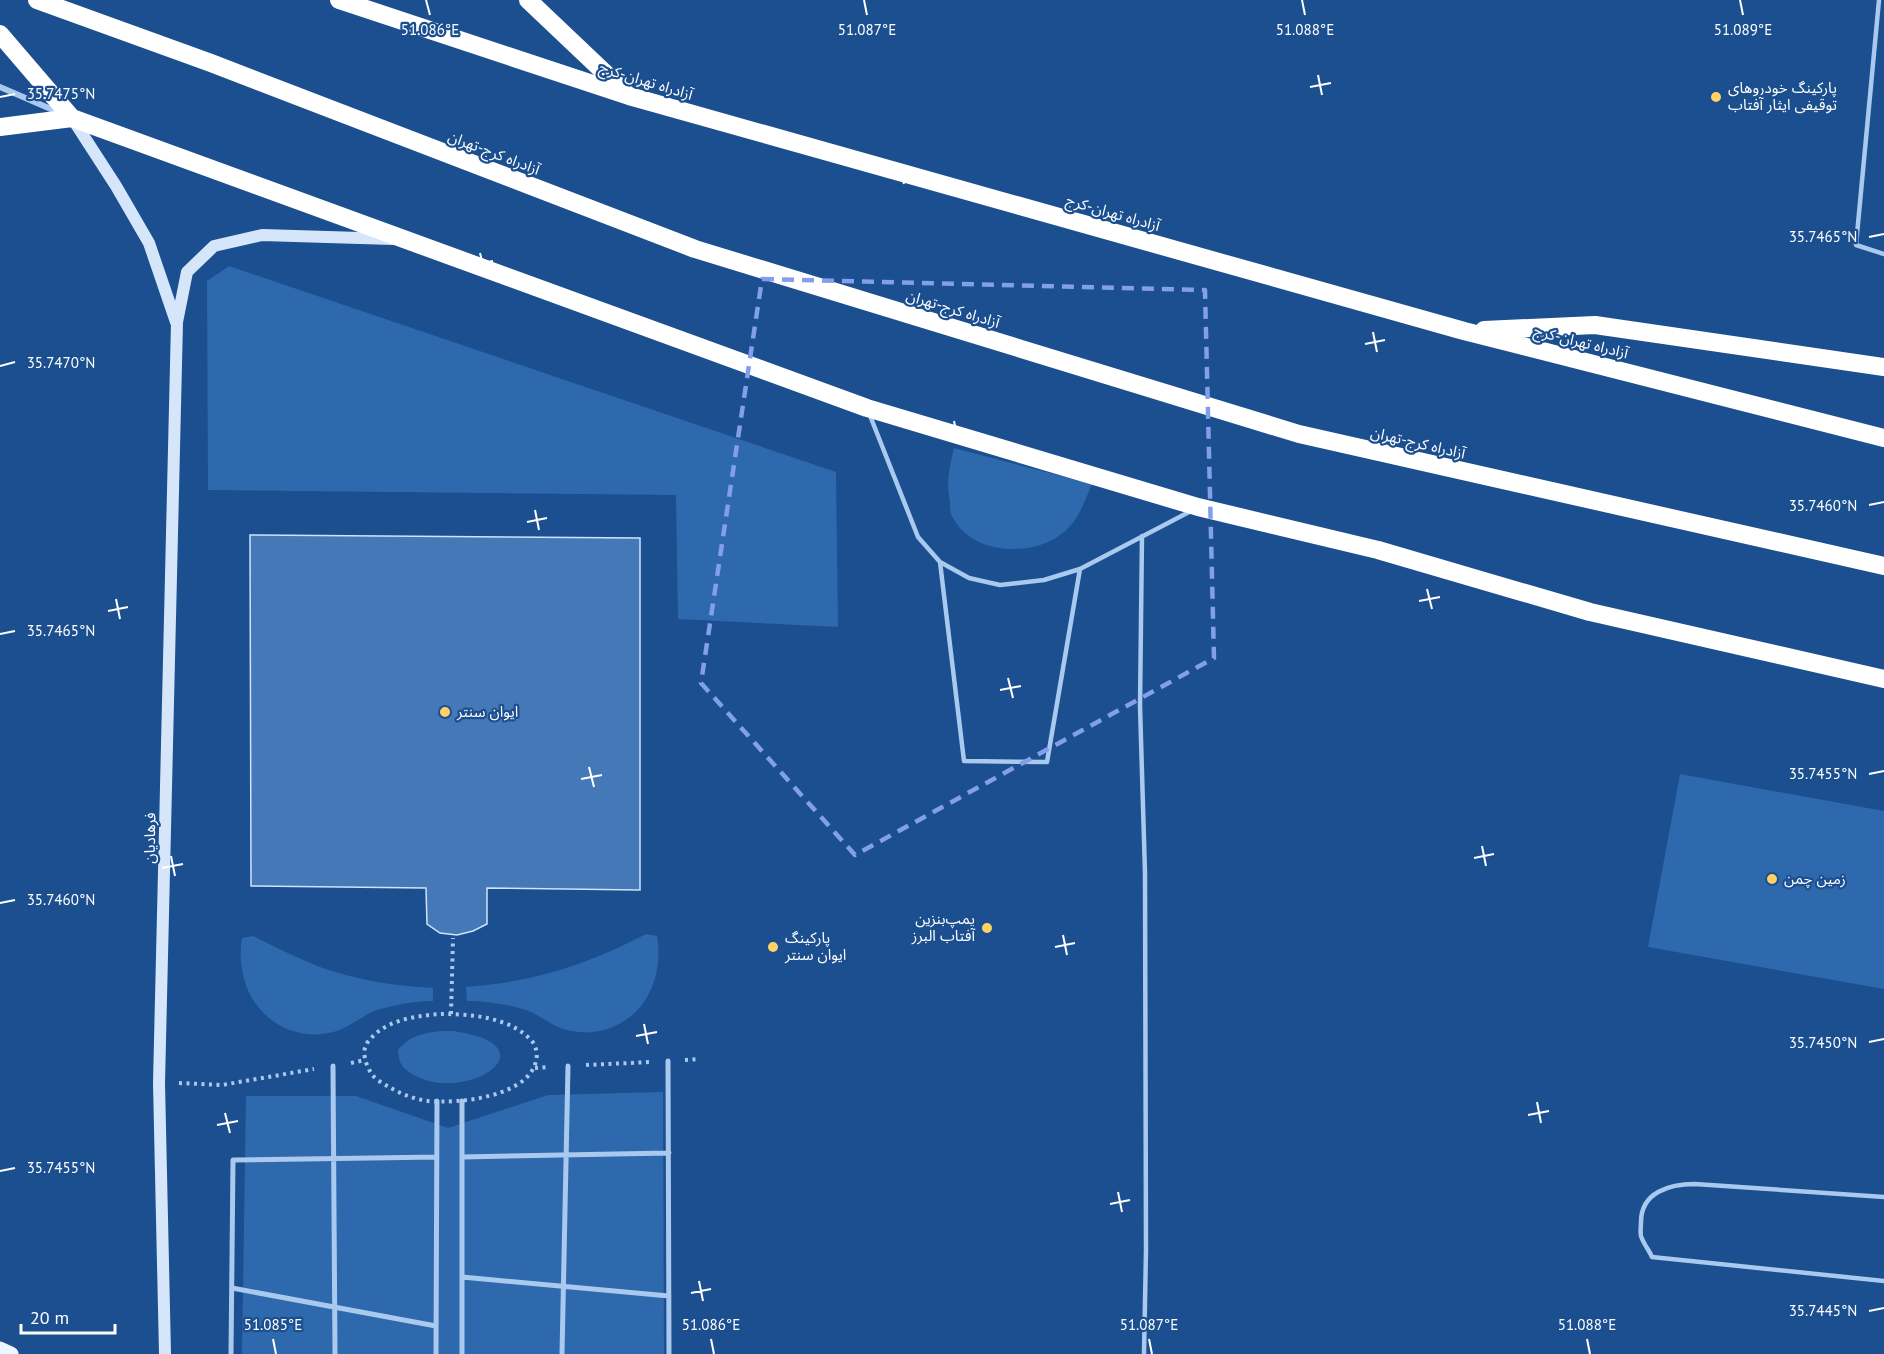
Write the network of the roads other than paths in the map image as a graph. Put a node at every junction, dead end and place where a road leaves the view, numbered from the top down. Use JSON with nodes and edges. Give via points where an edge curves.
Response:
{"nodes":[{"id":1,"x":37,"y":0,"type":"edge"},
{"id":2,"x":339,"y":0,"type":"edge"},
{"id":3,"x":528,"y":0,"type":"edge"},
{"id":4,"x":1879,"y":0,"type":"edge"},
{"id":5,"x":0,"y":34,"type":"edge"},
{"id":6,"x":0,"y":87,"type":"edge"},
{"id":7,"x":628,"y":96,"type":"junction"},
{"id":8,"x":72,"y":118,"type":"junction"},
{"id":9,"x":0,"y":127,"type":"edge"},
{"id":10,"x":402,"y":240,"type":"junction"},
{"id":11,"x":1884,"y":254,"type":"edge"},
{"id":12,"x":177,"y":322,"type":"junction"},
{"id":13,"x":1464,"y":331,"type":"junction"},
{"id":14,"x":1884,"y":367,"type":"edge"},
{"id":15,"x":867,"y":408,"type":"junction"},
{"id":16,"x":1884,"y":438,"type":"edge"},
{"id":17,"x":1198,"y":507,"type":"junction"},
{"id":18,"x":1142,"y":537,"type":"junction"},
{"id":19,"x":940,"y":562,"type":"junction"},
{"id":20,"x":1884,"y":566,"type":"edge"},
{"id":21,"x":1080,"y":569,"type":"junction"},
{"id":22,"x":1884,"y":679,"type":"edge"},
{"id":23,"x":668,"y":1061,"type":"road end"},
{"id":24,"x":333,"y":1066,"type":"road end"},
{"id":25,"x":568,"y":1066,"type":"road end"},
{"id":26,"x":437,"y":1101,"type":"road end"},
{"id":27,"x":462,"y":1101,"type":"road end"},
{"id":28,"x":669,"y":1153,"type":"junction"},
{"id":29,"x":566,"y":1155,"type":"junction"},
{"id":30,"x":437,"y":1157,"type":"junction"},
{"id":31,"x":462,"y":1157,"type":"junction"},
{"id":32,"x":333,"y":1158,"type":"junction"},
{"id":33,"x":1884,"y":1197,"type":"edge"},
{"id":34,"x":462,"y":1277,"type":"junction"},
{"id":35,"x":1884,"y":1281,"type":"edge"},
{"id":36,"x":564,"y":1286,"type":"junction"},
{"id":37,"x":232,"y":1288,"type":"junction"},
{"id":38,"x":669,"y":1296,"type":"junction"},
{"id":39,"x":334,"y":1307,"type":"junction"},
{"id":40,"x":436,"y":1326,"type":"junction"},
{"id":41,"x":0,"y":1349,"type":"edge"},
{"id":42,"x":11,"y":1354,"type":"edge"},
{"id":43,"x":165,"y":1354,"type":"edge"},
{"id":44,"x":231,"y":1354,"type":"edge"},
{"id":45,"x":335,"y":1354,"type":"edge"},
{"id":46,"x":436,"y":1354,"type":"edge"},
{"id":47,"x":462,"y":1354,"type":"edge"},
{"id":48,"x":562,"y":1354,"type":"edge"},
{"id":49,"x":669,"y":1354,"type":"edge"},
{"id":50,"x":1144,"y":1354,"type":"edge"}],
"edges":[{"from":1,"to":20,"type":"highway","name":"آزادراه کرج-تهران","via":[[695,249],[798,281],[1299,434]]},
{"from":2,"to":7,"type":"highway","name":"آزادراه تهران-کرج"},
{"from":3,"to":7,"type":"highway"},
{"from":4,"to":11,"type":"lane","via":[[1856,245]]},
{"from":5,"to":8,"type":"highway"},
{"from":6,"to":8,"type":"street"},
{"from":7,"to":13,"type":"highway","name":"آزادراه تهران-کرج"},
{"from":8,"to":9,"type":"highway"},
{"from":8,"to":10,"type":"highway"},
{"from":8,"to":12,"type":"main road","via":[[149,243]]},
{"from":10,"to":12,"type":"main road","via":[[262,235],[214,246],[187,272]]},
{"from":10,"to":15,"type":"highway"},
{"from":12,"to":43,"type":"main road","name":"فرهادیان","via":[[159,1083]]},
{"from":13,"to":14,"type":"highway","via":[[1595,325]]},
{"from":13,"to":16,"type":"highway","name":"آزادراه تهران-کرج"},
{"from":15,"to":17,"type":"highway"},
{"from":15,"to":19,"type":"lane","via":[[918,537]]},
{"from":17,"to":18,"type":"lane"},
{"from":17,"to":22,"type":"highway","via":[[1378,550],[1590,612]]},
{"from":18,"to":21,"type":"lane"},
{"from":18,"to":50,"type":"lane"},
{"from":19,"to":21,"type":"lane","via":[[969,578],[1000,585],[1044,580]]},
{"from":19,"to":21,"type":"lane","via":[[964,761],[1047,762]]},
{"from":23,"to":28,"type":"street"},
{"from":24,"to":32,"type":"street"},
{"from":25,"to":29,"type":"street"},
{"from":26,"to":30,"type":"street"},
{"from":27,"to":31,"type":"street"},
{"from":28,"to":29,"type":"street"},
{"from":28,"to":38,"type":"street"},
{"from":29,"to":31,"type":"street"},
{"from":29,"to":36,"type":"street"},
{"from":30,"to":32,"type":"street"},
{"from":30,"to":40,"type":"street"},
{"from":31,"to":34,"type":"street"},
{"from":32,"to":37,"type":"street","via":[[233,1160]]},
{"from":32,"to":39,"type":"street"},
{"from":33,"to":35,"type":"lane","via":[[1678,1184],[1648,1199],[1641,1214],[1640,1235],[1652,1257]]},
{"from":34,"to":36,"type":"street"},
{"from":34,"to":47,"type":"street"},
{"from":36,"to":38,"type":"street"},
{"from":36,"to":48,"type":"street"},
{"from":37,"to":39,"type":"street"},
{"from":37,"to":44,"type":"street"},
{"from":38,"to":49,"type":"street"},
{"from":39,"to":40,"type":"street"},
{"from":39,"to":45,"type":"street"},
{"from":40,"to":46,"type":"street"},
{"from":41,"to":42,"type":"main road"}]}
